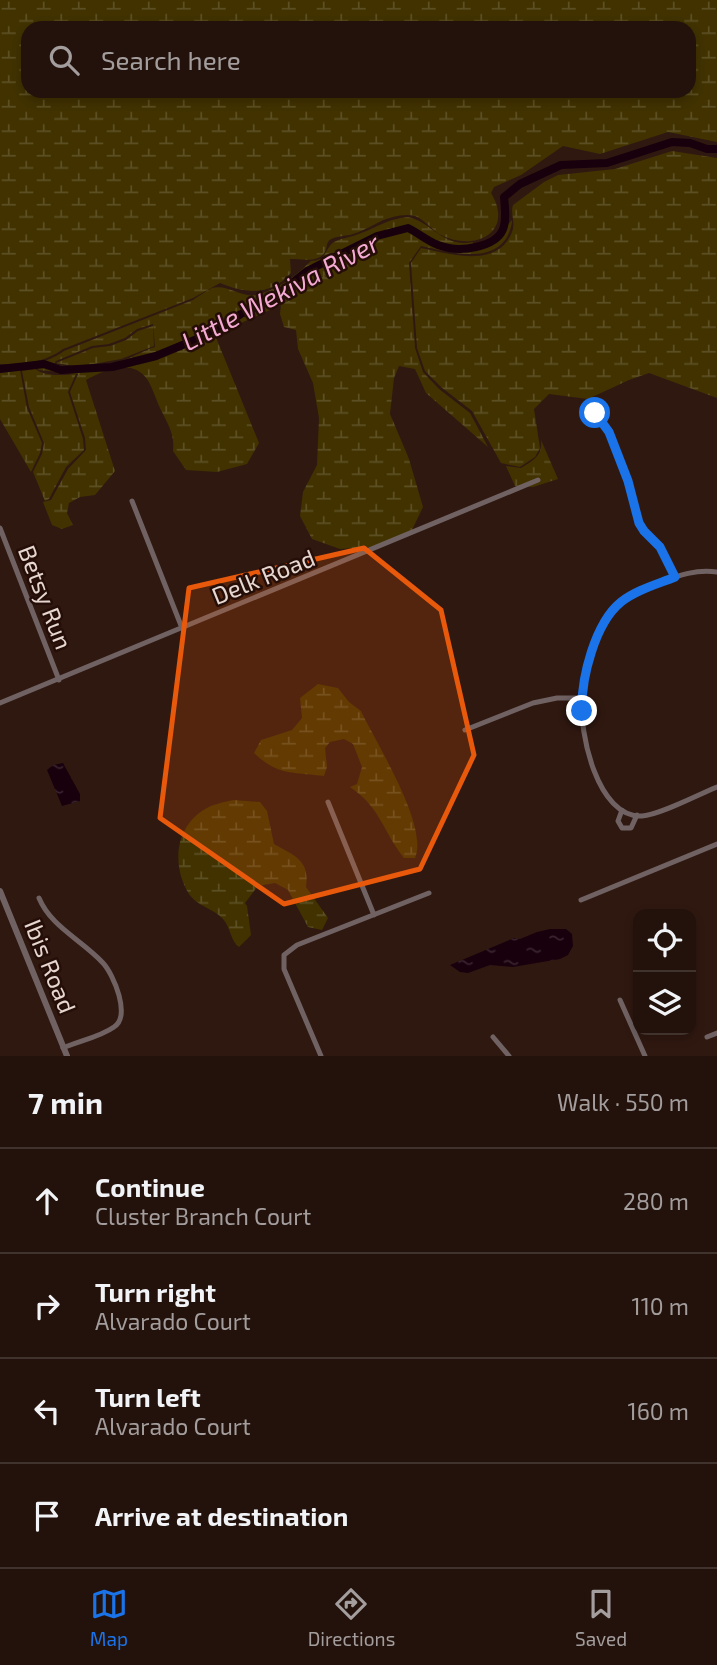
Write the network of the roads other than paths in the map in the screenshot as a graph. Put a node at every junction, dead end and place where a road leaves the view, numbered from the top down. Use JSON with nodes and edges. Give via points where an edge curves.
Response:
{"nodes":[{"id":1,"x":595,"y":413,"type":"dead end"},
{"id":2,"x":538,"y":480,"type":"dead end"},
{"id":3,"x":132,"y":501,"type":"dead end"},
{"id":4,"x":0,"y":527,"type":"edge"},
{"id":5,"x":717,"y":572,"type":"edge"},
{"id":6,"x":675,"y":577,"type":"junction"},
{"id":7,"x":182,"y":628,"type":"junction"},
{"id":8,"x":59,"y":680,"type":"junction"},
{"id":9,"x":582,"y":698,"type":"junction"},
{"id":10,"x":0,"y":703,"type":"edge"},
{"id":11,"x":465,"y":730,"type":"dead end"},
{"id":12,"x":717,"y":787,"type":"edge"},
{"id":13,"x":328,"y":802,"type":"dead end"},
{"id":14,"x":622,"y":810,"type":"junction"},
{"id":15,"x":637,"y":815,"type":"junction"},
{"id":16,"x":717,"y":844,"type":"edge"},
{"id":17,"x":0,"y":891,"type":"edge"},
{"id":18,"x":429,"y":893,"type":"dead end"},
{"id":19,"x":39,"y":898,"type":"dead end"},
{"id":20,"x":580,"y":900,"type":"dead end"},
{"id":21,"x":373,"y":915,"type":"junction"},
{"id":22,"x":620,"y":1000,"type":"dead end"},
{"id":23,"x":633,"y":1021,"type":"edge"},
{"id":24,"x":717,"y":1033,"type":"edge"},
{"id":25,"x":638,"y":1035,"type":"edge"},
{"id":26,"x":493,"y":1037,"type":"dead end"},
{"id":27,"x":707,"y":1037,"type":"dead end"},
{"id":28,"x":63,"y":1048,"type":"junction"},
{"id":29,"x":67,"y":1056,"type":"edge"},
{"id":30,"x":321,"y":1056,"type":"edge"},
{"id":31,"x":509,"y":1056,"type":"edge"},
{"id":32,"x":645,"y":1056,"type":"edge"}],
"edges":[{"from":1,"to":6,"type":"street","via":[[609,432],[639,523],[660,547]]},
{"from":2,"to":7,"type":"street","name":"Delk Road"},
{"from":3,"to":7,"type":"street"},
{"from":4,"to":8,"type":"street","name":"Betsy Run"},
{"from":5,"to":6,"type":"street"},
{"from":6,"to":9,"type":"street","via":[[633,594],[612,610],[590,655]]},
{"from":7,"to":8,"type":"street","name":"Delk Road"},
{"from":8,"to":10,"type":"street","name":"Delk Road"},
{"from":9,"to":11,"type":"street","via":[[533,703]]},
{"from":9,"to":14,"type":"street","via":[[589,755],[604,792]]},
{"from":12,"to":15,"type":"street"},
{"from":13,"to":21,"type":"street"},
{"from":14,"to":15,"type":"street"},
{"from":14,"to":15,"type":"street","via":[[618,821],[622,828],[631,828]]},
{"from":16,"to":20,"type":"street"},
{"from":17,"to":28,"type":"street","name":"Ibis Road"},
{"from":18,"to":21,"type":"street"},
{"from":19,"to":28,"type":"street","via":[[48,916],[107,967],[122,1007],[113,1028]]},
{"from":21,"to":30,"type":"street","via":[[296,945],[284,955],[285,969]]},
{"from":22,"to":23,"type":"street"},
{"from":24,"to":27,"type":"street"},
{"from":25,"to":32,"type":"street"},
{"from":26,"to":31,"type":"street"},
{"from":28,"to":29,"type":"street","name":"Ibis Road"}]}
